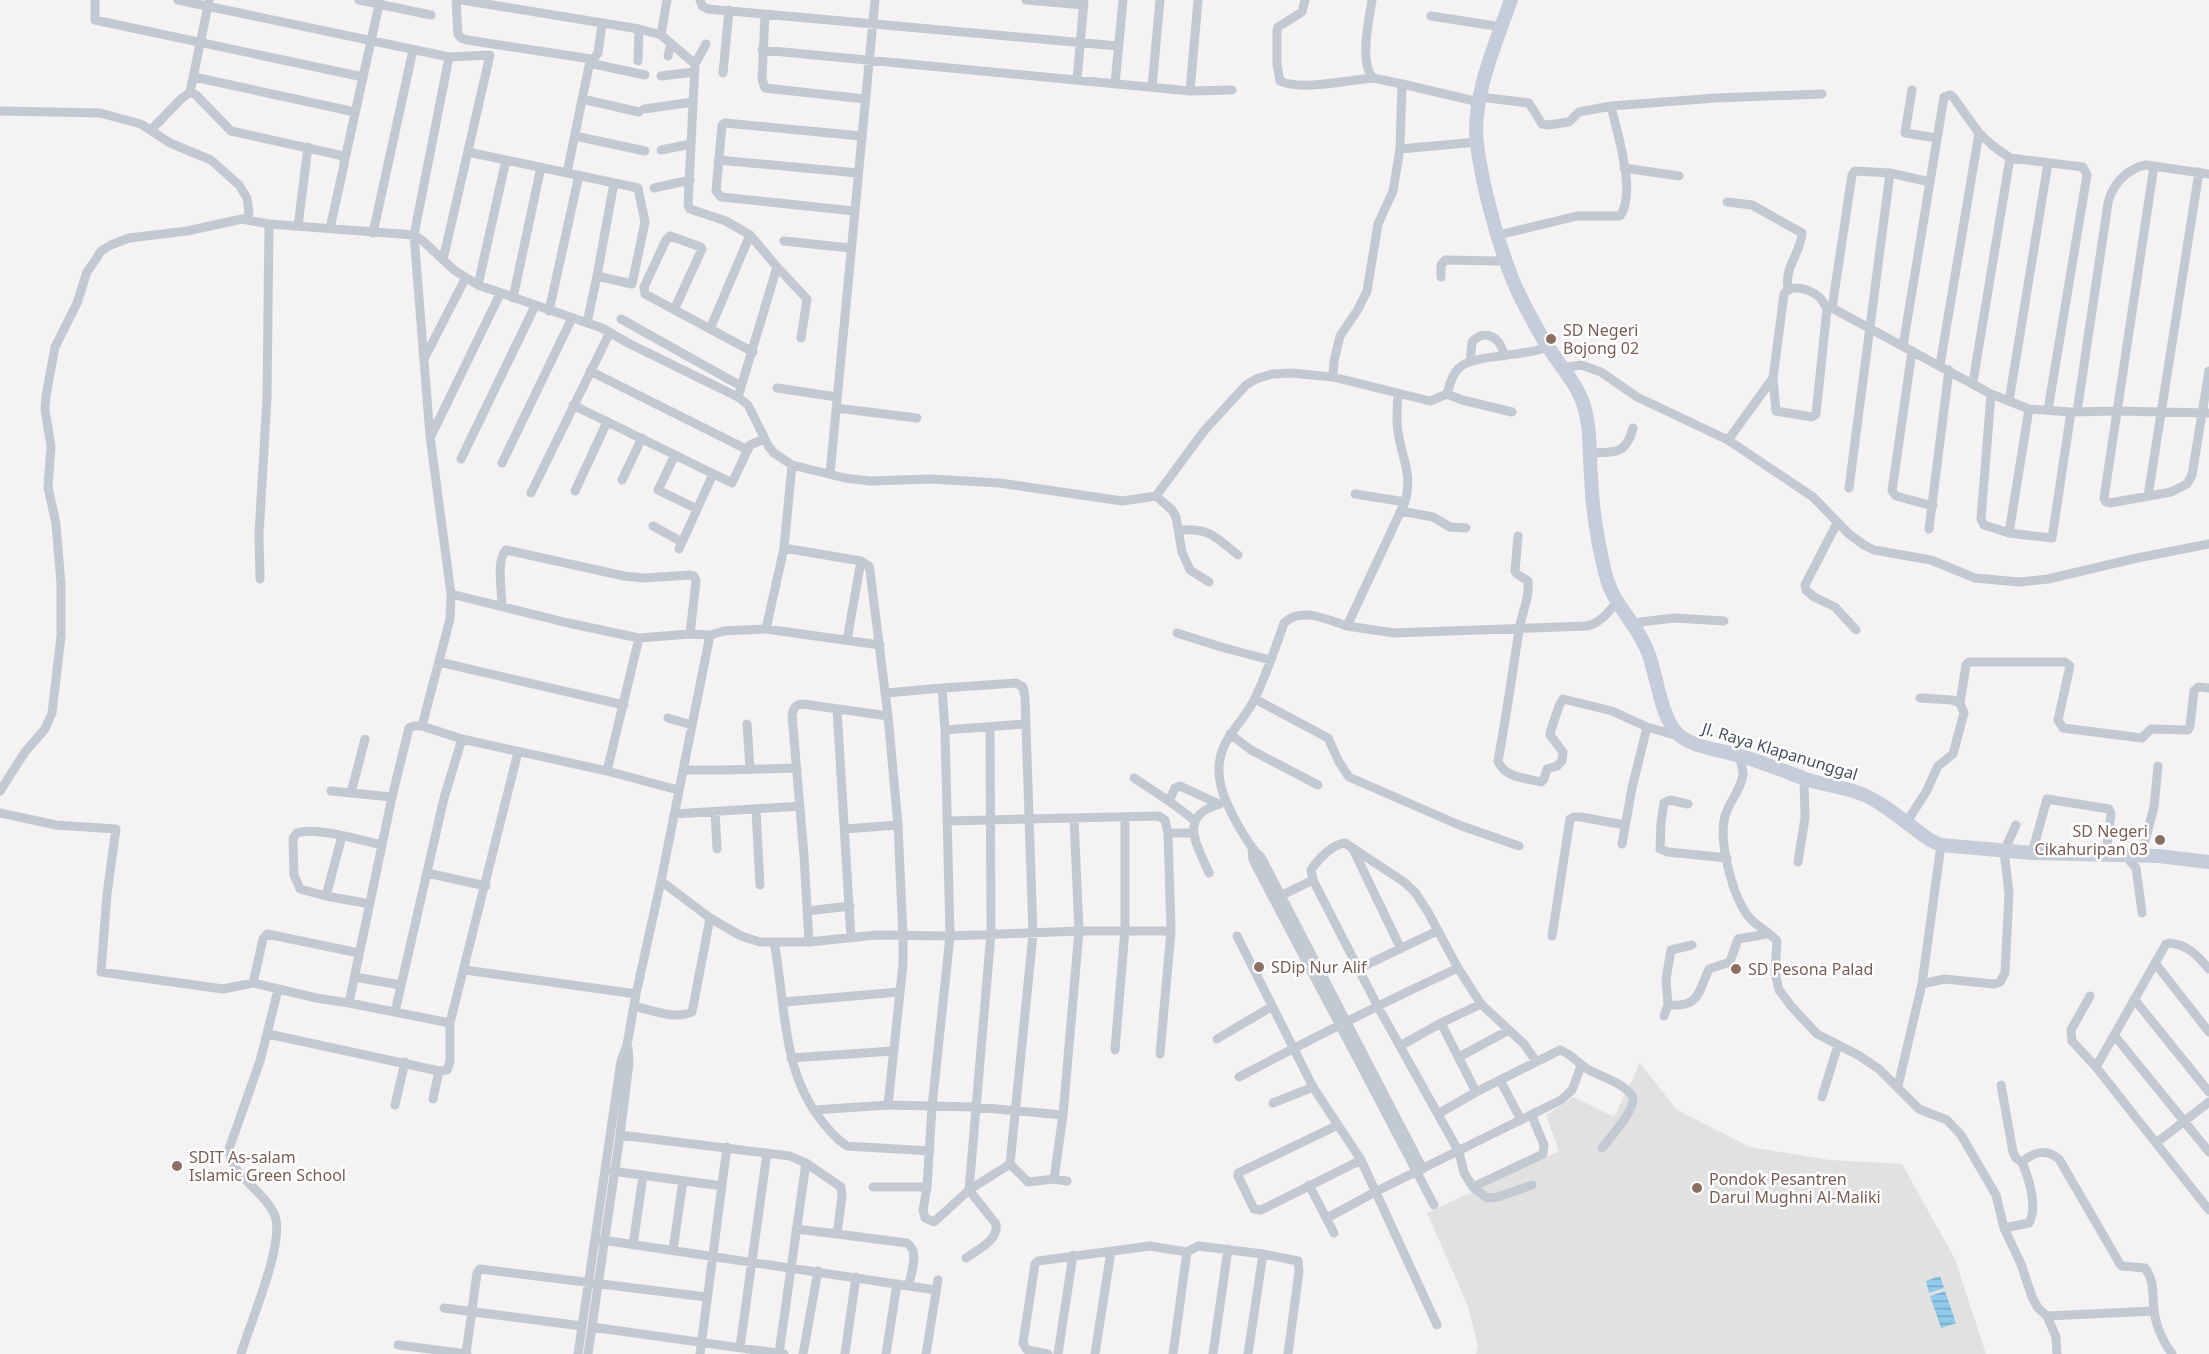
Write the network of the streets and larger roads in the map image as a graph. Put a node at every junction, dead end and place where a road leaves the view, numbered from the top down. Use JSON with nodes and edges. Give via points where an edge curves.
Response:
{"nodes":[{"id":1,"x":95,"y":0,"type":"edge"},
{"id":2,"x":178,"y":0,"type":"edge"},
{"id":3,"x":359,"y":0,"type":"edge"},
{"id":4,"x":456,"y":0,"type":"edge"},
{"id":5,"x":462,"y":0,"type":"edge"},
{"id":6,"x":531,"y":0,"type":"edge"},
{"id":7,"x":667,"y":0,"type":"edge"},
{"id":8,"x":700,"y":0,"type":"edge"},
{"id":9,"x":874,"y":0,"type":"edge"},
{"id":10,"x":1026,"y":0,"type":"edge"},
{"id":11,"x":1123,"y":0,"type":"edge"},
{"id":12,"x":1160,"y":0,"type":"edge"},
{"id":13,"x":1198,"y":0,"type":"edge"},
{"id":14,"x":1305,"y":0,"type":"edge"},
{"id":15,"x":1372,"y":0,"type":"edge"},
{"id":16,"x":1511,"y":0,"type":"edge"},
{"id":17,"x":380,"y":2,"type":"edge"},
{"id":18,"x":209,"y":3,"type":"edge"},
{"id":19,"x":1084,"y":3,"type":"edge"},
{"id":20,"x":729,"y":10,"type":"junction"},
{"id":21,"x":529,"y":11,"type":"junction"},
{"id":22,"x":765,"y":14,"type":"junction"},
{"id":23,"x":431,"y":15,"type":"dead end"},
{"id":24,"x":1431,"y":16,"type":"dead end"},
{"id":25,"x":602,"y":23,"type":"junction"},
{"id":26,"x":872,"y":23,"type":"junction"},
{"id":27,"x":1502,"y":27,"type":"junction"},
{"id":28,"x":639,"y":29,"type":"junction"},
{"id":29,"x":661,"y":35,"type":"junction"},
{"id":30,"x":372,"y":42,"type":"junction"},
{"id":31,"x":671,"y":43,"type":"junction"},
{"id":32,"x":1081,"y":43,"type":"junction"},
{"id":33,"x":200,"y":44,"type":"junction"},
{"id":34,"x":706,"y":44,"type":"dead end"},
{"id":35,"x":1118,"y":46,"type":"junction"},
{"id":36,"x":413,"y":50,"type":"junction"},
{"id":37,"x":762,"y":50,"type":"junction"},
{"id":38,"x":668,"y":56,"type":"dead end"},
{"id":39,"x":449,"y":57,"type":"junction"},
{"id":40,"x":869,"y":60,"type":"junction"},
{"id":41,"x":638,"y":61,"type":"dead end"},
{"id":42,"x":695,"y":68,"type":"junction"},
{"id":43,"x":723,"y":73,"type":"dead end"},
{"id":44,"x":645,"y":75,"type":"dead end"},
{"id":45,"x":661,"y":76,"type":"dead end"},
{"id":46,"x":194,"y":77,"type":"junction"},
{"id":47,"x":363,"y":77,"type":"junction"},
{"id":48,"x":1373,"y":78,"type":"junction"},
{"id":49,"x":1077,"y":80,"type":"junction"},
{"id":50,"x":1115,"y":84,"type":"junction"},
{"id":51,"x":1402,"y":84,"type":"junction"},
{"id":52,"x":1152,"y":87,"type":"junction"},
{"id":53,"x":1232,"y":90,"type":"dead end"},
{"id":54,"x":1912,"y":90,"type":"dead end"},
{"id":55,"x":1190,"y":91,"type":"junction"},
{"id":56,"x":190,"y":93,"type":"junction"},
{"id":57,"x":1822,"y":94,"type":"dead end"},
{"id":58,"x":582,"y":99,"type":"junction"},
{"id":59,"x":865,"y":99,"type":"junction"},
{"id":60,"x":1479,"y":99,"type":"junction"},
{"id":61,"x":693,"y":102,"type":"junction"},
{"id":62,"x":1611,"y":106,"type":"junction"},
{"id":63,"x":0,"y":111,"type":"edge"},
{"id":64,"x":355,"y":112,"type":"junction"},
{"id":65,"x":151,"y":130,"type":"junction"},
{"id":66,"x":1980,"y":133,"type":"junction"},
{"id":67,"x":575,"y":136,"type":"junction"},
{"id":68,"x":861,"y":136,"type":"junction"},
{"id":69,"x":1937,"y":138,"type":"junction"},
{"id":70,"x":1476,"y":142,"type":"junction"},
{"id":71,"x":691,"y":144,"type":"junction"},
{"id":72,"x":308,"y":147,"type":"junction"},
{"id":73,"x":1400,"y":149,"type":"junction"},
{"id":74,"x":661,"y":150,"type":"dead end"},
{"id":75,"x":645,"y":151,"type":"dead end"},
{"id":76,"x":468,"y":152,"type":"junction"},
{"id":77,"x":2010,"y":158,"type":"junction"},
{"id":78,"x":345,"y":159,"type":"junction"},
{"id":79,"x":506,"y":160,"type":"junction"},
{"id":80,"x":718,"y":160,"type":"junction"},
{"id":81,"x":2048,"y":164,"type":"junction"},
{"id":82,"x":2154,"y":166,"type":"junction"},
{"id":83,"x":542,"y":167,"type":"junction"},
{"id":84,"x":1624,"y":168,"type":"junction"},
{"id":85,"x":567,"y":173,"type":"junction"},
{"id":86,"x":858,"y":173,"type":"junction"},
{"id":87,"x":1890,"y":173,"type":"junction"},
{"id":88,"x":2204,"y":173,"type":"edge"},
{"id":89,"x":579,"y":175,"type":"junction"},
{"id":90,"x":1679,"y":176,"type":"dead end"},
{"id":91,"x":690,"y":180,"type":"junction"},
{"id":92,"x":1930,"y":182,"type":"junction"},
{"id":93,"x":615,"y":183,"type":"junction"},
{"id":94,"x":654,"y":188,"type":"dead end"},
{"id":95,"x":1726,"y":202,"type":"dead end"},
{"id":96,"x":854,"y":211,"type":"junction"},
{"id":97,"x":247,"y":220,"type":"junction"},
{"id":98,"x":269,"y":224,"type":"junction"},
{"id":99,"x":298,"y":226,"type":"junction"},
{"id":100,"x":330,"y":228,"type":"junction"},
{"id":101,"x":373,"y":233,"type":"junction"},
{"id":102,"x":414,"y":235,"type":"junction"},
{"id":103,"x":750,"y":235,"type":"junction"},
{"id":104,"x":1499,"y":235,"type":"junction"},
{"id":105,"x":784,"y":241,"type":"dead end"},
{"id":106,"x":850,"y":248,"type":"junction"},
{"id":107,"x":1505,"y":258,"type":"junction"},
{"id":108,"x":443,"y":260,"type":"junction"},
{"id":109,"x":777,"y":267,"type":"junction"},
{"id":110,"x":597,"y":276,"type":"junction"},
{"id":111,"x":1441,"y":277,"type":"dead end"},
{"id":112,"x":465,"y":279,"type":"junction"},
{"id":113,"x":478,"y":285,"type":"junction"},
{"id":114,"x":1788,"y":288,"type":"junction"},
{"id":115,"x":500,"y":294,"type":"junction"},
{"id":116,"x":513,"y":298,"type":"junction"},
{"id":117,"x":535,"y":306,"type":"junction"},
{"id":118,"x":1829,"y":308,"type":"junction"},
{"id":119,"x":674,"y":310,"type":"junction"},
{"id":120,"x":549,"y":311,"type":"junction"},
{"id":121,"x":572,"y":318,"type":"junction"},
{"id":122,"x":621,"y":319,"type":"dead end"},
{"id":123,"x":587,"y":323,"type":"junction"},
{"id":124,"x":710,"y":328,"type":"junction"},
{"id":125,"x":1869,"y":330,"type":"junction"},
{"id":126,"x":610,"y":332,"type":"junction"},
{"id":127,"x":801,"y":338,"type":"dead end"},
{"id":128,"x":1547,"y":347,"type":"junction"},
{"id":129,"x":1908,"y":349,"type":"junction"},
{"id":130,"x":753,"y":352,"type":"junction"},
{"id":131,"x":1504,"y":356,"type":"junction"},
{"id":132,"x":424,"y":360,"type":"junction"},
{"id":133,"x":1470,"y":362,"type":"junction"},
{"id":134,"x":1940,"y":365,"type":"junction"},
{"id":135,"x":1561,"y":369,"type":"junction"},
{"id":136,"x":1949,"y":370,"type":"junction"},
{"id":137,"x":2209,"y":370,"type":"edge"},
{"id":138,"x":590,"y":371,"type":"junction"},
{"id":139,"x":1333,"y":377,"type":"junction"},
{"id":140,"x":1773,"y":378,"type":"junction"},
{"id":141,"x":1973,"y":382,"type":"junction"},
{"id":142,"x":741,"y":386,"type":"junction"},
{"id":143,"x":777,"y":388,"type":"dead end"},
{"id":144,"x":1398,"y":394,"type":"junction"},
{"id":145,"x":1447,"y":394,"type":"junction"},
{"id":146,"x":1991,"y":394,"type":"junction"},
{"id":147,"x":738,"y":397,"type":"junction"},
{"id":148,"x":837,"y":397,"type":"junction"},
{"id":149,"x":2009,"y":401,"type":"junction"},
{"id":150,"x":573,"y":405,"type":"junction"},
{"id":151,"x":836,"y":408,"type":"junction"},
{"id":152,"x":2029,"y":409,"type":"junction"},
{"id":153,"x":2048,"y":410,"type":"junction"},
{"id":154,"x":2117,"y":411,"type":"junction"},
{"id":155,"x":1512,"y":412,"type":"dead end"},
{"id":156,"x":2074,"y":412,"type":"junction"},
{"id":157,"x":2162,"y":412,"type":"junction"},
{"id":158,"x":2206,"y":413,"type":"edge"},
{"id":159,"x":917,"y":418,"type":"dead end"},
{"id":160,"x":607,"y":422,"type":"junction"},
{"id":161,"x":1633,"y":428,"type":"dead end"},
{"id":162,"x":430,"y":436,"type":"junction"},
{"id":163,"x":642,"y":438,"type":"junction"},
{"id":164,"x":764,"y":438,"type":"junction"},
{"id":165,"x":1728,"y":440,"type":"junction"},
{"id":166,"x":748,"y":450,"type":"junction"},
{"id":167,"x":1590,"y":453,"type":"junction"},
{"id":168,"x":675,"y":455,"type":"junction"},
{"id":169,"x":461,"y":459,"type":"dead end"},
{"id":170,"x":502,"y":463,"type":"dead end"},
{"id":171,"x":792,"y":465,"type":"junction"},
{"id":172,"x":713,"y":474,"type":"junction"},
{"id":173,"x":830,"y":474,"type":"junction"},
{"id":174,"x":622,"y":480,"type":"dead end"},
{"id":175,"x":1849,"y":488,"type":"dead end"},
{"id":176,"x":575,"y":491,"type":"dead end"},
{"id":177,"x":531,"y":493,"type":"dead end"},
{"id":178,"x":1355,"y":494,"type":"dead end"},
{"id":179,"x":1156,"y":496,"type":"junction"},
{"id":180,"x":2148,"y":496,"type":"junction"},
{"id":181,"x":1403,"y":506,"type":"junction"},
{"id":182,"x":1933,"y":506,"type":"junction"},
{"id":183,"x":698,"y":509,"type":"junction"},
{"id":184,"x":1837,"y":523,"type":"junction"},
{"id":185,"x":653,"y":526,"type":"dead end"},
{"id":186,"x":1466,"y":528,"type":"dead end"},
{"id":187,"x":1929,"y":529,"type":"dead end"},
{"id":188,"x":1180,"y":530,"type":"junction"},
{"id":189,"x":2009,"y":533,"type":"junction"},
{"id":190,"x":1518,"y":536,"type":"dead end"},
{"id":191,"x":2209,"y":544,"type":"edge"},
{"id":192,"x":784,"y":548,"type":"junction"},
{"id":193,"x":1238,"y":555,"type":"dead end"},
{"id":194,"x":861,"y":561,"type":"junction"},
{"id":195,"x":260,"y":579,"type":"dead end"},
{"id":196,"x":1209,"y":582,"type":"dead end"},
{"id":197,"x":451,"y":594,"type":"junction"},
{"id":198,"x":1616,"y":603,"type":"junction"},
{"id":199,"x":502,"y":606,"type":"junction"},
{"id":200,"x":1724,"y":621,"type":"dead end"},
{"id":201,"x":1632,"y":623,"type":"junction"},
{"id":202,"x":1347,"y":626,"type":"junction"},
{"id":203,"x":1519,"y":628,"type":"junction"},
{"id":204,"x":766,"y":629,"type":"junction"},
{"id":205,"x":1856,"y":630,"type":"dead end"},
{"id":206,"x":1178,"y":633,"type":"dead end"},
{"id":207,"x":690,"y":634,"type":"junction"},
{"id":208,"x":710,"y":635,"type":"junction"},
{"id":209,"x":639,"y":638,"type":"junction"},
{"id":210,"x":847,"y":640,"type":"junction"},
{"id":211,"x":880,"y":645,"type":"junction"},
{"id":212,"x":1270,"y":660,"type":"junction"},
{"id":213,"x":439,"y":662,"type":"junction"},
{"id":214,"x":942,"y":688,"type":"junction"},
{"id":215,"x":2209,"y":688,"type":"edge"},
{"id":216,"x":886,"y":693,"type":"junction"},
{"id":217,"x":1920,"y":698,"type":"dead end"},
{"id":218,"x":1255,"y":699,"type":"junction"},
{"id":219,"x":1960,"y":702,"type":"junction"},
{"id":220,"x":624,"y":705,"type":"junction"},
{"id":221,"x":837,"y":710,"type":"junction"},
{"id":222,"x":888,"y":716,"type":"junction"},
{"id":223,"x":668,"y":718,"type":"dead end"},
{"id":224,"x":747,"y":724,"type":"dead end"},
{"id":225,"x":1026,"y":724,"type":"junction"},
{"id":226,"x":692,"y":725,"type":"junction"},
{"id":227,"x":422,"y":726,"type":"junction"},
{"id":228,"x":990,"y":727,"type":"junction"},
{"id":229,"x":1647,"y":727,"type":"junction"},
{"id":230,"x":945,"y":730,"type":"junction"},
{"id":231,"x":1230,"y":734,"type":"junction"},
{"id":232,"x":1680,"y":737,"type":"junction"},
{"id":233,"x":365,"y":739,"type":"dead end"},
{"id":234,"x":462,"y":739,"type":"junction"},
{"id":235,"x":518,"y":752,"type":"junction"},
{"id":236,"x":1739,"y":755,"type":"junction"},
{"id":237,"x":2158,"y":766,"type":"dead end"},
{"id":238,"x":797,"y":768,"type":"junction"},
{"id":239,"x":750,"y":769,"type":"junction"},
{"id":240,"x":683,"y":770,"type":"junction"},
{"id":241,"x":607,"y":771,"type":"junction"},
{"id":242,"x":1134,"y":778,"type":"dead end"},
{"id":243,"x":1804,"y":779,"type":"junction"},
{"id":244,"x":1318,"y":785,"type":"dead end"},
{"id":245,"x":678,"y":790,"type":"junction"},
{"id":246,"x":0,"y":791,"type":"edge"},
{"id":247,"x":331,"y":791,"type":"dead end"},
{"id":248,"x":351,"y":793,"type":"junction"},
{"id":249,"x":392,"y":797,"type":"junction"},
{"id":250,"x":1169,"y":801,"type":"junction"},
{"id":251,"x":1222,"y":803,"type":"junction"},
{"id":252,"x":1688,"y":804,"type":"dead end"},
{"id":253,"x":800,"y":806,"type":"junction"},
{"id":254,"x":756,"y":810,"type":"junction"},
{"id":255,"x":715,"y":812,"type":"junction"},
{"id":256,"x":0,"y":813,"type":"edge"},
{"id":257,"x":674,"y":814,"type":"junction"},
{"id":258,"x":1074,"y":818,"type":"junction"},
{"id":259,"x":1125,"y":818,"type":"junction"},
{"id":260,"x":992,"y":819,"type":"junction"},
{"id":261,"x":1029,"y":819,"type":"junction"},
{"id":262,"x":1194,"y":820,"type":"junction"},
{"id":263,"x":947,"y":821,"type":"junction"},
{"id":264,"x":1905,"y":823,"type":"junction"},
{"id":265,"x":898,"y":825,"type":"junction"},
{"id":266,"x":1625,"y":825,"type":"junction"},
{"id":267,"x":2016,"y":825,"type":"dead end"},
{"id":268,"x":845,"y":829,"type":"junction"},
{"id":269,"x":1168,"y":832,"type":"junction"},
{"id":270,"x":1193,"y":833,"type":"junction"},
{"id":271,"x":342,"y":836,"type":"junction"},
{"id":272,"x":1622,"y":844,"type":"dead end"},
{"id":273,"x":382,"y":845,"type":"junction"},
{"id":274,"x":1941,"y":845,"type":"junction"},
{"id":275,"x":1520,"y":846,"type":"dead end"},
{"id":276,"x":1352,"y":847,"type":"junction"},
{"id":277,"x":717,"y":849,"type":"dead end"},
{"id":278,"x":2004,"y":851,"type":"junction"},
{"id":279,"x":2032,"y":853,"type":"junction"},
{"id":280,"x":2106,"y":854,"type":"junction"},
{"id":281,"x":2125,"y":855,"type":"junction"},
{"id":282,"x":2141,"y":856,"type":"junction"},
{"id":283,"x":1727,"y":858,"type":"junction"},
{"id":284,"x":1798,"y":862,"type":"dead end"},
{"id":285,"x":2209,"y":862,"type":"edge"},
{"id":286,"x":427,"y":873,"type":"junction"},
{"id":287,"x":1209,"y":873,"type":"dead end"},
{"id":288,"x":1313,"y":880,"type":"junction"},
{"id":289,"x":661,"y":881,"type":"junction"},
{"id":290,"x":760,"y":885,"type":"dead end"},
{"id":291,"x":486,"y":886,"type":"junction"},
{"id":292,"x":326,"y":896,"type":"junction"},
{"id":293,"x":1277,"y":897,"type":"junction"},
{"id":294,"x":370,"y":904,"type":"junction"},
{"id":295,"x":850,"y":906,"type":"junction"},
{"id":296,"x":807,"y":911,"type":"junction"},
{"id":297,"x":2142,"y":913,"type":"dead end"},
{"id":298,"x":710,"y":918,"type":"junction"},
{"id":299,"x":1125,"y":930,"type":"junction"},
{"id":300,"x":1079,"y":931,"type":"junction"},
{"id":301,"x":1171,"y":931,"type":"junction"},
{"id":302,"x":1437,"y":931,"type":"junction"},
{"id":303,"x":991,"y":933,"type":"junction"},
{"id":304,"x":1034,"y":934,"type":"junction"},
{"id":305,"x":1767,"y":934,"type":"junction"},
{"id":306,"x":903,"y":936,"type":"junction"},
{"id":307,"x":950,"y":936,"type":"junction"},
{"id":308,"x":1237,"y":936,"type":"dead end"},
{"id":309,"x":1552,"y":936,"type":"dead end"},
{"id":310,"x":851,"y":938,"type":"junction"},
{"id":311,"x":774,"y":942,"type":"junction"},
{"id":312,"x":809,"y":942,"type":"junction"},
{"id":313,"x":1692,"y":945,"type":"dead end"},
{"id":314,"x":1401,"y":949,"type":"junction"},
{"id":315,"x":359,"y":953,"type":"junction"},
{"id":316,"x":2155,"y":963,"type":"junction"},
{"id":317,"x":1360,"y":968,"type":"junction"},
{"id":318,"x":1458,"y":968,"type":"junction"},
{"id":319,"x":2209,"y":969,"type":"edge"},
{"id":320,"x":465,"y":970,"type":"junction"},
{"id":321,"x":355,"y":977,"type":"junction"},
{"id":322,"x":253,"y":983,"type":"junction"},
{"id":323,"x":1922,"y":984,"type":"junction"},
{"id":324,"x":400,"y":985,"type":"junction"},
{"id":325,"x":278,"y":990,"type":"junction"},
{"id":326,"x":899,"y":992,"type":"junction"},
{"id":327,"x":636,"y":994,"type":"junction"},
{"id":328,"x":2090,"y":996,"type":"dead end"},
{"id":329,"x":2134,"y":999,"type":"junction"},
{"id":330,"x":784,"y":1002,"type":"junction"},
{"id":331,"x":350,"y":1003,"type":"junction"},
{"id":332,"x":1481,"y":1004,"type":"junction"},
{"id":333,"x":1377,"y":1005,"type":"junction"},
{"id":334,"x":1668,"y":1005,"type":"junction"},
{"id":335,"x":634,"y":1006,"type":"junction"},
{"id":336,"x":1271,"y":1007,"type":"junction"},
{"id":337,"x":395,"y":1012,"type":"junction"},
{"id":338,"x":1664,"y":1016,"type":"dead end"},
{"id":339,"x":450,"y":1023,"type":"junction"},
{"id":340,"x":1441,"y":1023,"type":"junction"},
{"id":341,"x":1345,"y":1024,"type":"junction"},
{"id":342,"x":1509,"y":1030,"type":"junction"},
{"id":343,"x":2209,"y":1032,"type":"edge"},
{"id":344,"x":268,"y":1034,"type":"junction"},
{"id":345,"x":2114,"y":1035,"type":"junction"},
{"id":346,"x":1217,"y":1039,"type":"dead end"},
{"id":347,"x":627,"y":1045,"type":"junction"},
{"id":348,"x":1838,"y":1045,"type":"junction"},
{"id":349,"x":1400,"y":1046,"type":"junction"},
{"id":350,"x":1293,"y":1049,"type":"junction"},
{"id":351,"x":1115,"y":1050,"type":"dead end"},
{"id":352,"x":893,"y":1051,"type":"junction"},
{"id":353,"x":1160,"y":1054,"type":"dead end"},
{"id":354,"x":1459,"y":1057,"type":"junction"},
{"id":355,"x":790,"y":1058,"type":"junction"},
{"id":356,"x":1536,"y":1061,"type":"junction"},
{"id":357,"x":405,"y":1062,"type":"junction"},
{"id":358,"x":1581,"y":1066,"type":"junction"},
{"id":359,"x":2096,"y":1067,"type":"junction"},
{"id":360,"x":439,"y":1071,"type":"junction"},
{"id":361,"x":1239,"y":1077,"type":"dead end"},
{"id":362,"x":1500,"y":1080,"type":"junction"},
{"id":363,"x":2001,"y":1085,"type":"dead end"},
{"id":364,"x":1898,"y":1086,"type":"junction"},
{"id":365,"x":1313,"y":1087,"type":"junction"},
{"id":366,"x":1476,"y":1092,"type":"junction"},
{"id":367,"x":2209,"y":1092,"type":"edge"},
{"id":368,"x":1822,"y":1096,"type":"dead end"},
{"id":369,"x":433,"y":1099,"type":"dead end"},
{"id":370,"x":2209,"y":1102,"type":"edge"},
{"id":371,"x":1273,"y":1103,"type":"dead end"},
{"id":372,"x":888,"y":1105,"type":"junction"},
{"id":373,"x":395,"y":1106,"type":"dead end"},
{"id":374,"x":932,"y":1107,"type":"junction"},
{"id":375,"x":975,"y":1107,"type":"junction"},
{"id":376,"x":814,"y":1110,"type":"junction"},
{"id":377,"x":1016,"y":1110,"type":"junction"},
{"id":378,"x":1438,"y":1113,"type":"junction"},
{"id":379,"x":1063,"y":1115,"type":"junction"},
{"id":380,"x":1532,"y":1116,"type":"junction"},
{"id":381,"x":1521,"y":1120,"type":"junction"},
{"id":382,"x":2184,"y":1122,"type":"junction"},
{"id":383,"x":1338,"y":1125,"type":"junction"},
{"id":384,"x":620,"y":1135,"type":"junction"},
{"id":385,"x":2156,"y":1143,"type":"junction"},
{"id":386,"x":727,"y":1147,"type":"junction"},
{"id":387,"x":1602,"y":1148,"type":"dead end"},
{"id":388,"x":930,"y":1151,"type":"junction"},
{"id":389,"x":1459,"y":1152,"type":"junction"},
{"id":390,"x":2209,"y":1152,"type":"edge"},
{"id":391,"x":767,"y":1153,"type":"junction"},
{"id":392,"x":1361,"y":1160,"type":"junction"},
{"id":393,"x":2022,"y":1162,"type":"junction"},
{"id":394,"x":806,"y":1163,"type":"junction"},
{"id":395,"x":1010,"y":1164,"type":"junction"},
{"id":396,"x":610,"y":1171,"type":"junction"},
{"id":397,"x":1420,"y":1171,"type":"junction"},
{"id":398,"x":643,"y":1176,"type":"junction"},
{"id":399,"x":1054,"y":1179,"type":"junction"},
{"id":400,"x":683,"y":1181,"type":"junction"},
{"id":401,"x":1067,"y":1181,"type":"dead end"},
{"id":402,"x":1309,"y":1185,"type":"junction"},
{"id":403,"x":1532,"y":1185,"type":"dead end"},
{"id":404,"x":722,"y":1186,"type":"junction"},
{"id":405,"x":873,"y":1187,"type":"dead end"},
{"id":406,"x":1473,"y":1187,"type":"junction"},
{"id":407,"x":927,"y":1188,"type":"junction"},
{"id":408,"x":969,"y":1190,"type":"junction"},
{"id":409,"x":1375,"y":1192,"type":"junction"},
{"id":410,"x":1434,"y":1205,"type":"dead end"},
{"id":411,"x":2209,"y":1210,"type":"edge"},
{"id":412,"x":1327,"y":1218,"type":"junction"},
{"id":413,"x":2004,"y":1228,"type":"junction"},
{"id":414,"x":796,"y":1229,"type":"junction"},
{"id":415,"x":1334,"y":1233,"type":"dead end"},
{"id":416,"x":837,"y":1234,"type":"junction"},
{"id":417,"x":600,"y":1240,"type":"junction"},
{"id":418,"x":633,"y":1245,"type":"junction"},
{"id":419,"x":673,"y":1250,"type":"junction"},
{"id":420,"x":1228,"y":1250,"type":"junction"},
{"id":421,"x":1111,"y":1251,"type":"junction"},
{"id":422,"x":1187,"y":1252,"type":"junction"},
{"id":423,"x":1263,"y":1254,"type":"junction"},
{"id":424,"x":1073,"y":1255,"type":"junction"},
{"id":425,"x":714,"y":1256,"type":"junction"},
{"id":426,"x":966,"y":1258,"type":"dead end"},
{"id":427,"x":752,"y":1261,"type":"junction"},
{"id":428,"x":791,"y":1269,"type":"junction"},
{"id":429,"x":818,"y":1272,"type":"junction"},
{"id":430,"x":856,"y":1277,"type":"junction"},
{"id":431,"x":594,"y":1283,"type":"junction"},
{"id":432,"x":897,"y":1284,"type":"junction"},
{"id":433,"x":909,"y":1285,"type":"junction"},
{"id":434,"x":706,"y":1297,"type":"junction"},
{"id":435,"x":444,"y":1308,"type":"dead end"},
{"id":436,"x":472,"y":1310,"type":"junction"},
{"id":437,"x":2154,"y":1311,"type":"junction"},
{"id":438,"x":2047,"y":1316,"type":"junction"},
{"id":439,"x":1437,"y":1325,"type":"dead end"},
{"id":440,"x":587,"y":1327,"type":"junction"},
{"id":441,"x":702,"y":1342,"type":"junction"},
{"id":442,"x":398,"y":1345,"type":"dead end"},
{"id":443,"x":744,"y":1350,"type":"edge"},
{"id":444,"x":424,"y":1351,"type":"edge"},
{"id":445,"x":241,"y":1354,"type":"edge"},
{"id":446,"x":466,"y":1354,"type":"edge"},
{"id":447,"x":578,"y":1354,"type":"edge"},
{"id":448,"x":588,"y":1354,"type":"edge"},
{"id":449,"x":700,"y":1354,"type":"edge"},
{"id":450,"x":781,"y":1354,"type":"edge"},
{"id":451,"x":803,"y":1354,"type":"edge"},
{"id":452,"x":846,"y":1354,"type":"edge"},
{"id":453,"x":886,"y":1354,"type":"edge"},
{"id":454,"x":926,"y":1354,"type":"edge"},
{"id":455,"x":1048,"y":1354,"type":"edge"},
{"id":456,"x":1058,"y":1354,"type":"edge"},
{"id":457,"x":1095,"y":1354,"type":"edge"},
{"id":458,"x":1173,"y":1354,"type":"edge"},
{"id":459,"x":1213,"y":1354,"type":"edge"},
{"id":460,"x":1248,"y":1354,"type":"edge"},
{"id":461,"x":1288,"y":1354,"type":"edge"},
{"id":462,"x":2057,"y":1354,"type":"edge"},
{"id":463,"x":2172,"y":1354,"type":"edge"}],
"edges":[{"from":1,"to":33,"type":"street","via":[[95,20]]},
{"from":2,"to":18,"type":"street"},
{"from":3,"to":17,"type":"street"},
{"from":4,"to":25,"type":"street","via":[[459,37],[478,42],[591,59],[598,53]]},
{"from":5,"to":21,"type":"street"},
{"from":6,"to":21,"type":"street"},
{"from":7,"to":29,"type":"street"},
{"from":8,"to":20,"type":"street","via":[[704,8]]},
{"from":9,"to":26,"type":"street"},
{"from":10,"to":19,"type":"street"},
{"from":11,"to":35,"type":"street"},
{"from":12,"to":52,"type":"street"},
{"from":13,"to":55,"type":"street"},
{"from":14,"to":48,"type":"street","via":[[1302,12],[1276,31],[1280,81],[1312,84]]},
{"from":15,"to":48,"type":"street","via":[[1366,64]]},
{"from":16,"to":27,"type":"street","name":"Jl. Raya Klapanunggal"},
{"from":17,"to":23,"type":"street"},
{"from":17,"to":30,"type":"street"},
{"from":18,"to":30,"type":"street"},
{"from":18,"to":33,"type":"street"},
{"from":19,"to":32,"type":"street"},
{"from":20,"to":22,"type":"street"},
{"from":20,"to":43,"type":"street"},
{"from":21,"to":25,"type":"street"},
{"from":22,"to":26,"type":"street"},
{"from":22,"to":37,"type":"street"},
{"from":24,"to":27,"type":"street"},
{"from":25,"to":28,"type":"street"},
{"from":26,"to":32,"type":"street"},
{"from":26,"to":40,"type":"street"},
{"from":27,"to":60,"type":"street","name":"Jl. Raya Klapanunggal"},
{"from":28,"to":29,"type":"street"},
{"from":28,"to":41,"type":"street"},
{"from":29,"to":31,"type":"street"},
{"from":30,"to":36,"type":"street"},
{"from":30,"to":47,"type":"street"},
{"from":31,"to":38,"type":"street"},
{"from":31,"to":42,"type":"street"},
{"from":32,"to":35,"type":"street"},
{"from":32,"to":49,"type":"street"},
{"from":33,"to":46,"type":"street"},
{"from":33,"to":47,"type":"street"},
{"from":34,"to":42,"type":"street"},
{"from":35,"to":50,"type":"street"},
{"from":36,"to":39,"type":"street"},
{"from":36,"to":101,"type":"street"},
{"from":37,"to":40,"type":"street"},
{"from":37,"to":59,"type":"street","via":[[765,88]]},
{"from":39,"to":76,"type":"street","via":[[490,55]]},
{"from":39,"to":102,"type":"street"},
{"from":40,"to":49,"type":"street"},
{"from":40,"to":59,"type":"street"},
{"from":42,"to":45,"type":"street"},
{"from":42,"to":61,"type":"street"},
{"from":44,"to":58,"type":"street","via":[[594,64],[589,66]]},
{"from":46,"to":56,"type":"street"},
{"from":46,"to":64,"type":"street"},
{"from":47,"to":64,"type":"street"},
{"from":48,"to":51,"type":"street"},
{"from":49,"to":50,"type":"street"},
{"from":50,"to":52,"type":"street"},
{"from":51,"to":60,"type":"street"},
{"from":51,"to":73,"type":"street"},
{"from":52,"to":55,"type":"street"},
{"from":53,"to":55,"type":"street"},
{"from":54,"to":69,"type":"street","via":[[1905,133]]},
{"from":56,"to":65,"type":"street"},
{"from":56,"to":72,"type":"street","via":[[231,131]]},
{"from":57,"to":62,"type":"street"},
{"from":58,"to":61,"type":"street","via":[[641,111]]},
{"from":58,"to":67,"type":"street"},
{"from":59,"to":68,"type":"street"},
{"from":60,"to":62,"type":"street","via":[[1529,103],[1545,125],[1569,122],[1579,112]]},
{"from":60,"to":70,"type":"street","name":"Jl. Raya Klapanunggal"},
{"from":61,"to":71,"type":"street"},
{"from":62,"to":84,"type":"street"},
{"from":63,"to":65,"type":"street","via":[[100,113]]},
{"from":64,"to":78,"type":"street"},
{"from":65,"to":97,"type":"street","via":[[170,143],[211,160],[239,185],[247,198]]},
{"from":66,"to":69,"type":"street","via":[[1950,95],[1944,97]]},
{"from":66,"to":77,"type":"street"},
{"from":66,"to":134,"type":"street"},
{"from":67,"to":75,"type":"street"},
{"from":67,"to":85,"type":"street"},
{"from":68,"to":80,"type":"street","via":[[725,123]]},
{"from":68,"to":86,"type":"street"},
{"from":69,"to":92,"type":"street"},
{"from":70,"to":73,"type":"street"},
{"from":70,"to":104,"type":"street","name":"Jl. Raya Klapanunggal"},
{"from":71,"to":74,"type":"street"},
{"from":71,"to":91,"type":"street"},
{"from":72,"to":78,"type":"street"},
{"from":72,"to":99,"type":"street"},
{"from":73,"to":139,"type":"street","via":[[1392,192],[1378,224],[1369,285],[1358,311],[1340,336]]},
{"from":76,"to":79,"type":"street"},
{"from":76,"to":108,"type":"street"},
{"from":77,"to":81,"type":"street"},
{"from":77,"to":141,"type":"street"},
{"from":78,"to":100,"type":"street"},
{"from":79,"to":83,"type":"street"},
{"from":79,"to":113,"type":"street"},
{"from":80,"to":86,"type":"street"},
{"from":80,"to":96,"type":"street","via":[[716,191],[721,197]]},
{"from":81,"to":149,"type":"street"},
{"from":81,"to":153,"type":"street","via":[[2083,167],[2087,175]]},
{"from":82,"to":88,"type":"street"},
{"from":82,"to":154,"type":"street"},
{"from":82,"to":156,"type":"street","via":[[2137,167],[2115,183],[2110,194]]},
{"from":83,"to":85,"type":"street"},
{"from":83,"to":116,"type":"street"},
{"from":84,"to":90,"type":"street"},
{"from":84,"to":104,"type":"street","via":[[1627,199],[1620,216],[1577,216]]},
{"from":85,"to":89,"type":"street"},
{"from":86,"to":96,"type":"street"},
{"from":87,"to":92,"type":"street"},
{"from":87,"to":118,"type":"street","via":[[1855,171],[1852,175]]},
{"from":87,"to":125,"type":"street"},
{"from":88,"to":157,"type":"street"},
{"from":89,"to":93,"type":"street"},
{"from":89,"to":120,"type":"street"},
{"from":91,"to":94,"type":"street"},
{"from":91,"to":103,"type":"street","via":[[690,209],[726,221]]},
{"from":92,"to":129,"type":"street"},
{"from":93,"to":110,"type":"street"},
{"from":93,"to":110,"type":"street","via":[[638,188],[645,222],[632,284]]},
{"from":95,"to":114,"type":"street","via":[[1752,205],[1802,233],[1786,279]]},
{"from":96,"to":106,"type":"street"},
{"from":97,"to":98,"type":"street"},
{"from":97,"to":246,"type":"street","via":[[129,238],[101,251],[83,281],[77,303],[55,347],[45,410],[51,446],[48,487],[56,524],[61,584],[61,636],[52,713],[45,729]]},
{"from":98,"to":99,"type":"street"},
{"from":98,"to":195,"type":"street"},
{"from":99,"to":100,"type":"street"},
{"from":100,"to":101,"type":"street"},
{"from":101,"to":102,"type":"street"},
{"from":102,"to":108,"type":"street"},
{"from":102,"to":132,"type":"street"},
{"from":103,"to":109,"type":"street"},
{"from":103,"to":124,"type":"street"},
{"from":104,"to":107,"type":"street","name":"Jl. Raya Klapanunggal"},
{"from":105,"to":106,"type":"street"},
{"from":106,"to":148,"type":"street"},
{"from":107,"to":111,"type":"street","via":[[1445,260]]},
{"from":107,"to":128,"type":"street","name":"Jl. Raya Klapanunggal"},
{"from":108,"to":112,"type":"street"},
{"from":109,"to":127,"type":"street","via":[[807,299]]},
{"from":109,"to":130,"type":"street"},
{"from":110,"to":123,"type":"street"},
{"from":112,"to":113,"type":"street"},
{"from":112,"to":132,"type":"street"},
{"from":113,"to":115,"type":"street"},
{"from":114,"to":118,"type":"street","via":[[1820,297]]},
{"from":114,"to":140,"type":"street","via":[[1782,300]]},
{"from":115,"to":116,"type":"street"},
{"from":115,"to":162,"type":"street"},
{"from":116,"to":117,"type":"street"},
{"from":117,"to":120,"type":"street"},
{"from":117,"to":169,"type":"street"},
{"from":118,"to":125,"type":"street"},
{"from":118,"to":140,"type":"street","via":[[1815,416],[1776,411]]},
{"from":119,"to":119,"type":"street","via":[[644,290],[670,236],[702,249]]},
{"from":119,"to":124,"type":"street"},
{"from":120,"to":121,"type":"street"},
{"from":121,"to":123,"type":"street"},
{"from":121,"to":170,"type":"street"},
{"from":122,"to":142,"type":"street"},
{"from":123,"to":126,"type":"street"},
{"from":124,"to":130,"type":"street"},
{"from":125,"to":129,"type":"street"},
{"from":125,"to":175,"type":"street"},
{"from":126,"to":138,"type":"street"},
{"from":126,"to":147,"type":"street"},
{"from":128,"to":131,"type":"street"},
{"from":128,"to":135,"type":"street","name":"Jl. Raya Klapanunggal"},
{"from":129,"to":134,"type":"street"},
{"from":129,"to":182,"type":"street","via":[[1892,491],[1896,496]]},
{"from":130,"to":142,"type":"street"},
{"from":131,"to":133,"type":"street"},
{"from":131,"to":133,"type":"street","via":[[1499,341],[1483,335],[1472,342]]},
{"from":132,"to":162,"type":"street"},
{"from":133,"to":145,"type":"street","via":[[1452,376]]},
{"from":134,"to":136,"type":"street"},
{"from":135,"to":165,"type":"street","via":[[1581,365],[1601,372],[1637,396]]},
{"from":135,"to":167,"type":"street","name":"Jl. Raya Klapanunggal","via":[[1582,400]]},
{"from":136,"to":141,"type":"street"},
{"from":136,"to":182,"type":"street"},
{"from":137,"to":158,"type":"street"},
{"from":138,"to":150,"type":"street"},
{"from":138,"to":166,"type":"street"},
{"from":139,"to":144,"type":"street"},
{"from":139,"to":179,"type":"street","via":[[1272,374],[1246,385],[1204,431]]},
{"from":140,"to":165,"type":"street"},
{"from":141,"to":146,"type":"street"},
{"from":142,"to":147,"type":"street"},
{"from":143,"to":148,"type":"street"},
{"from":144,"to":145,"type":"street","via":[[1430,401]]},
{"from":144,"to":181,"type":"street","via":[[1397,432],[1409,488]]},
{"from":145,"to":155,"type":"street"},
{"from":146,"to":149,"type":"street"},
{"from":146,"to":189,"type":"street","via":[[1981,519],[1984,525]]},
{"from":147,"to":164,"type":"street","via":[[748,405]]},
{"from":148,"to":151,"type":"street"},
{"from":149,"to":152,"type":"street"},
{"from":150,"to":160,"type":"street"},
{"from":150,"to":177,"type":"street"},
{"from":151,"to":159,"type":"street"},
{"from":151,"to":173,"type":"street"},
{"from":152,"to":153,"type":"street"},
{"from":152,"to":189,"type":"street"},
{"from":153,"to":156,"type":"street"},
{"from":154,"to":156,"type":"street"},
{"from":154,"to":157,"type":"street"},
{"from":154,"to":180,"type":"street","via":[[2105,500],[2110,503]]},
{"from":156,"to":189,"type":"street","via":[[2052,538]]},
{"from":157,"to":158,"type":"street"},
{"from":157,"to":180,"type":"street"},
{"from":158,"to":180,"type":"street","via":[[2187,484]]},
{"from":160,"to":163,"type":"street"},
{"from":160,"to":176,"type":"street"},
{"from":161,"to":167,"type":"street","via":[[1630,440],[1619,451]]},
{"from":162,"to":197,"type":"street"},
{"from":163,"to":168,"type":"street"},
{"from":163,"to":174,"type":"street"},
{"from":164,"to":166,"type":"street"},
{"from":164,"to":171,"type":"street","via":[[774,453]]},
{"from":165,"to":184,"type":"street","via":[[1813,497]]},
{"from":166,"to":172,"type":"street","via":[[732,483]]},
{"from":167,"to":198,"type":"street","name":"Jl. Raya Klapanunggal","via":[[1602,560]]},
{"from":168,"to":172,"type":"street"},
{"from":168,"to":183,"type":"street","via":[[658,490]]},
{"from":171,"to":173,"type":"street"},
{"from":171,"to":192,"type":"street"},
{"from":172,"to":183,"type":"street"},
{"from":173,"to":179,"type":"street","via":[[870,482],[932,479],[1000,483],[1122,501]]},
{"from":178,"to":181,"type":"street"},
{"from":179,"to":188,"type":"street","via":[[1172,510]]},
{"from":181,"to":186,"type":"street","via":[[1450,528]]},
{"from":181,"to":202,"type":"street"},
{"from":182,"to":187,"type":"street"},
{"from":183,"to":185,"type":"street","via":[[680,545]]},
{"from":184,"to":191,"type":"street","via":[[1874,550],[1931,560],[1975,578],[2019,582]]},
{"from":184,"to":205,"type":"street","via":[[1805,585],[1814,597],[1835,607]]},
{"from":188,"to":193,"type":"street","via":[[1213,534]]},
{"from":188,"to":196,"type":"street","via":[[1185,562]]},
{"from":190,"to":203,"type":"street","via":[[1515,573],[1529,584]]},
{"from":192,"to":194,"type":"street"},
{"from":192,"to":204,"type":"street"},
{"from":194,"to":210,"type":"street"},
{"from":194,"to":211,"type":"street","via":[[869,566]]},
{"from":197,"to":199,"type":"street"},
{"from":197,"to":213,"type":"street","via":[[450,619]]},
{"from":198,"to":201,"type":"street","name":"Jl. Raya Klapanunggal"},
{"from":198,"to":203,"type":"street","via":[[1595,624]]},
{"from":199,"to":207,"type":"street","via":[[501,555],[506,550],[624,576],[690,575],[696,581]]},
{"from":199,"to":209,"type":"street"},
{"from":200,"to":201,"type":"street","via":[[1674,618]]},
{"from":201,"to":232,"type":"street","name":"Jl. Raya Klapanunggal","via":[[1645,642],[1668,720]]},
{"from":202,"to":203,"type":"street","via":[[1394,633]]},
{"from":202,"to":212,"type":"street","via":[[1311,615],[1289,618]]},
{"from":203,"to":229,"type":"street","via":[[1498,761],[1508,774],[1541,782],[1547,769],[1562,761],[1563,752],[1550,735],[1563,699],[1612,711]]},
{"from":204,"to":208,"type":"street"},
{"from":204,"to":210,"type":"street"},
{"from":206,"to":212,"type":"street"},
{"from":207,"to":208,"type":"street"},
{"from":207,"to":209,"type":"street"},
{"from":208,"to":226,"type":"street"},
{"from":209,"to":220,"type":"street"},
{"from":210,"to":211,"type":"street"},
{"from":211,"to":216,"type":"street"},
{"from":212,"to":218,"type":"street"},
{"from":213,"to":220,"type":"street"},
{"from":213,"to":227,"type":"street"},
{"from":214,"to":216,"type":"street"},
{"from":214,"to":225,"type":"street","via":[[1016,683],[1023,687]]},
{"from":214,"to":230,"type":"street"},
{"from":215,"to":219,"type":"street","via":[[2198,687],[2194,691],[2188,730],[2151,729],[2142,738],[2063,728],[2058,720],[2070,666],[2065,662],[1969,662]]},
{"from":216,"to":222,"type":"street"},
{"from":217,"to":219,"type":"street"},
{"from":218,"to":231,"type":"street"},
{"from":218,"to":275,"type":"street","via":[[1328,738],[1349,777],[1458,825]]},
{"from":219,"to":264,"type":"street","via":[[1964,712],[1953,754],[1938,766]]},
{"from":220,"to":241,"type":"street"},
{"from":221,"to":222,"type":"street"},
{"from":221,"to":238,"type":"street","via":[[803,704],[794,708]]},
{"from":221,"to":268,"type":"street"},
{"from":222,"to":265,"type":"street"},
{"from":223,"to":226,"type":"street"},
{"from":224,"to":239,"type":"street"},
{"from":225,"to":228,"type":"street"},
{"from":225,"to":261,"type":"street"},
{"from":226,"to":240,"type":"street"},
{"from":227,"to":234,"type":"street"},
{"from":227,"to":249,"type":"street","via":[[408,731]]},
{"from":228,"to":230,"type":"street"},
{"from":228,"to":260,"type":"street"},
{"from":229,"to":232,"type":"street"},
{"from":229,"to":266,"type":"street"},
{"from":230,"to":263,"type":"street"},
{"from":231,"to":244,"type":"street","via":[[1251,750]]},
{"from":231,"to":251,"type":"street","via":[[1219,759]]},
{"from":232,"to":236,"type":"street","name":"Jl. Raya Klapanunggal","via":[[1699,746]]},
{"from":233,"to":248,"type":"street"},
{"from":234,"to":235,"type":"street"},
{"from":234,"to":286,"type":"street"},
{"from":235,"to":241,"type":"street"},
{"from":235,"to":291,"type":"street"},
{"from":236,"to":243,"type":"street","name":"Jl. Raya Klapanunggal"},
{"from":236,"to":283,"type":"street","via":[[1743,774],[1723,824]]},
{"from":237,"to":282,"type":"street","via":[[2154,807]]},
{"from":238,"to":239,"type":"street"},
{"from":238,"to":253,"type":"street"},
{"from":239,"to":240,"type":"street"},
{"from":240,"to":245,"type":"street"},
{"from":241,"to":245,"type":"street"},
{"from":242,"to":250,"type":"street"},
{"from":243,"to":264,"type":"street","name":"Jl. Raya Klapanunggal","via":[[1859,793]]},
{"from":243,"to":284,"type":"street","via":[[1805,818]]},
{"from":245,"to":257,"type":"street"},
{"from":247,"to":248,"type":"street"},
{"from":248,"to":249,"type":"street"},
{"from":249,"to":273,"type":"street"},
{"from":250,"to":251,"type":"street","via":[[1180,786]]},
{"from":250,"to":262,"type":"street"},
{"from":251,"to":262,"type":"street","via":[[1204,810]]},
{"from":251,"to":293,"type":"street","via":[[1252,850],[1261,857]]},
{"from":252,"to":283,"type":"street","via":[[1670,800],[1664,803],[1660,849]]},
{"from":253,"to":254,"type":"street"},
{"from":253,"to":296,"type":"street"},
{"from":254,"to":255,"type":"street"},
{"from":254,"to":290,"type":"street"},
{"from":255,"to":257,"type":"street"},
{"from":255,"to":277,"type":"street"},
{"from":256,"to":322,"type":"street","via":[[56,825],[116,829],[101,972],[224,988]]},
{"from":257,"to":289,"type":"street"},
{"from":258,"to":259,"type":"street"},
{"from":258,"to":261,"type":"street"},
{"from":258,"to":300,"type":"street"},
{"from":259,"to":269,"type":"street","via":[[1159,816],[1167,823]]},
{"from":259,"to":299,"type":"street"},
{"from":260,"to":261,"type":"street"},
{"from":260,"to":263,"type":"street"},
{"from":260,"to":303,"type":"street"},
{"from":261,"to":304,"type":"street"},
{"from":262,"to":270,"type":"street"},
{"from":263,"to":307,"type":"street"},
{"from":264,"to":274,"type":"street","name":"Jl. Raya Klapanunggal"},
{"from":265,"to":268,"type":"street"},
{"from":265,"to":306,"type":"street"},
{"from":266,"to":272,"type":"street"},
{"from":266,"to":309,"type":"street","via":[[1581,817],[1570,819]]},
{"from":267,"to":278,"type":"street"},
{"from":268,"to":295,"type":"street"},
{"from":269,"to":270,"type":"street"},
{"from":269,"to":301,"type":"street"},
{"from":270,"to":287,"type":"street"},
{"from":271,"to":273,"type":"street"},
{"from":271,"to":292,"type":"street"},
{"from":271,"to":292,"type":"street","via":[[309,831],[293,838],[297,885]]},
{"from":273,"to":294,"type":"street"},
{"from":274,"to":278,"type":"street","name":"Jl. Raya Klapanunggal"},
{"from":274,"to":323,"type":"street"},
{"from":276,"to":288,"type":"street","via":[[1338,844],[1314,865]]},
{"from":276,"to":302,"type":"street","via":[[1404,882],[1428,912]]},
{"from":276,"to":314,"type":"street"},
{"from":278,"to":279,"type":"street","name":"Jl. Raya Klapanunggal"},
{"from":278,"to":323,"type":"street","via":[[2009,893],[2005,972],[2000,982],[1944,979]]},
{"from":279,"to":280,"type":"street","name":"Jl. Raya Klapanunggal"},
{"from":279,"to":280,"type":"street","via":[[2047,799],[2109,809]]},
{"from":280,"to":281,"type":"street","name":"Jl. Raya Klapanunggal"},
{"from":281,"to":282,"type":"street","name":"Jl. Raya Klapanunggal"},
{"from":281,"to":297,"type":"street","via":[[2136,868]]},
{"from":282,"to":285,"type":"street","name":"Jl. Raya Klapanunggal"},
{"from":283,"to":305,"type":"street","via":[[1740,902],[1747,915]]},
{"from":286,"to":291,"type":"street"},
{"from":286,"to":324,"type":"street"},
{"from":288,"to":293,"type":"street"},
{"from":288,"to":317,"type":"street"},
{"from":289,"to":298,"type":"street"},
{"from":289,"to":327,"type":"street"},
{"from":291,"to":320,"type":"street"},
{"from":292,"to":294,"type":"street"},
{"from":293,"to":341,"type":"street"},
{"from":294,"to":315,"type":"street"},
{"from":295,"to":296,"type":"street"},
{"from":295,"to":310,"type":"street"},
{"from":296,"to":312,"type":"street"},
{"from":298,"to":311,"type":"street","via":[[741,936]]},
{"from":298,"to":335,"type":"street","via":[[692,1012],[665,1014]]},
{"from":299,"to":300,"type":"street"},
{"from":299,"to":301,"type":"street"},
{"from":299,"to":351,"type":"street"},
{"from":300,"to":304,"type":"street"},
{"from":300,"to":379,"type":"street"},
{"from":301,"to":353,"type":"street"},
{"from":302,"to":314,"type":"street"},
{"from":302,"to":318,"type":"street"},
{"from":303,"to":304,"type":"street"},
{"from":303,"to":307,"type":"street"},
{"from":303,"to":375,"type":"street"},
{"from":304,"to":377,"type":"street"},
{"from":305,"to":334,"type":"street","via":[[1738,939],[1730,962],[1709,969],[1695,1000]]},
{"from":305,"to":348,"type":"street","via":[[1777,941],[1775,972],[1779,990],[1817,1034]]},
{"from":306,"to":307,"type":"street"},
{"from":306,"to":310,"type":"street"},
{"from":306,"to":326,"type":"street"},
{"from":307,"to":374,"type":"street"},
{"from":308,"to":336,"type":"street"},
{"from":310,"to":312,"type":"street"},
{"from":311,"to":312,"type":"street"},
{"from":311,"to":330,"type":"street"},
{"from":313,"to":334,"type":"street","via":[[1671,950],[1666,979]]},
{"from":314,"to":317,"type":"street"},
{"from":315,"to":321,"type":"street"},
{"from":315,"to":322,"type":"street","via":[[267,934],[262,939]]},
{"from":316,"to":319,"type":"street","via":[[2170,942],[2195,953]]},
{"from":316,"to":329,"type":"street"},
{"from":316,"to":343,"type":"street"},
{"from":317,"to":333,"type":"street"},
{"from":318,"to":332,"type":"street"},
{"from":318,"to":333,"type":"street"},
{"from":320,"to":327,"type":"street"},
{"from":320,"to":339,"type":"street"},
{"from":321,"to":324,"type":"street"},
{"from":321,"to":331,"type":"street"},
{"from":322,"to":325,"type":"street"},
{"from":323,"to":364,"type":"street"},
{"from":324,"to":337,"type":"street"},
{"from":325,"to":331,"type":"street"},
{"from":325,"to":344,"type":"street"},
{"from":326,"to":330,"type":"street"},
{"from":326,"to":352,"type":"street"},
{"from":327,"to":335,"type":"street"},
{"from":328,"to":359,"type":"street","via":[[2071,1036],[2076,1047]]},
{"from":329,"to":345,"type":"street"},
{"from":329,"to":367,"type":"street"},
{"from":330,"to":355,"type":"street"},
{"from":331,"to":337,"type":"street"},
{"from":332,"to":340,"type":"street"},
{"from":332,"to":342,"type":"street"},
{"from":333,"to":341,"type":"street"},
{"from":333,"to":349,"type":"street"},
{"from":334,"to":338,"type":"street"},
{"from":335,"to":347,"type":"street"},
{"from":336,"to":346,"type":"street"},
{"from":336,"to":350,"type":"street"},
{"from":337,"to":339,"type":"street"},
{"from":339,"to":360,"type":"street","via":[[449,1067]]},
{"from":340,"to":349,"type":"street"},
{"from":340,"to":354,"type":"street"},
{"from":341,"to":350,"type":"street"},
{"from":341,"to":397,"type":"street"},
{"from":342,"to":354,"type":"street"},
{"from":342,"to":356,"type":"street"},
{"from":344,"to":357,"type":"street"},
{"from":344,"to":445,"type":"street","via":[[229,1149],[231,1162],[272,1210],[277,1229],[267,1275]]},
{"from":345,"to":359,"type":"street"},
{"from":345,"to":382,"type":"street"},
{"from":347,"to":384,"type":"street","via":[[629,1063]]},
{"from":347,"to":396,"type":"street","via":[[621,1061]]},
{"from":348,"to":364,"type":"street","via":[[1879,1069]]},
{"from":348,"to":368,"type":"street"},
{"from":349,"to":378,"type":"street"},
{"from":350,"to":361,"type":"street"},
{"from":350,"to":365,"type":"street"},
{"from":352,"to":355,"type":"street"},
{"from":352,"to":372,"type":"street"},
{"from":354,"to":366,"type":"street"},
{"from":355,"to":376,"type":"street"},
{"from":356,"to":358,"type":"street","via":[[1564,1050]]},
{"from":356,"to":362,"type":"street"},
{"from":357,"to":360,"type":"street"},
{"from":357,"to":373,"type":"street"},
{"from":358,"to":380,"type":"street","via":[[1572,1090]]},
{"from":358,"to":387,"type":"street","via":[[1631,1094],[1633,1101]]},
{"from":359,"to":385,"type":"street"},
{"from":360,"to":369,"type":"street"},
{"from":362,"to":366,"type":"street"},
{"from":362,"to":381,"type":"street"},
{"from":363,"to":393,"type":"street","via":[[2013,1152]]},
{"from":364,"to":413,"type":"street","via":[[1919,1109],[1947,1120],[1961,1135],[1993,1189]]},
{"from":365,"to":371,"type":"street"},
{"from":365,"to":383,"type":"street"},
{"from":366,"to":378,"type":"street"},
{"from":370,"to":382,"type":"street"},
{"from":372,"to":374,"type":"street"},
{"from":372,"to":376,"type":"street"},
{"from":374,"to":375,"type":"street"},
{"from":374,"to":388,"type":"street"},
{"from":375,"to":377,"type":"street"},
{"from":375,"to":408,"type":"street"},
{"from":376,"to":388,"type":"street","via":[[847,1146]]},
{"from":377,"to":379,"type":"street"},
{"from":377,"to":395,"type":"street"},
{"from":378,"to":389,"type":"street"},
{"from":379,"to":399,"type":"street"},
{"from":380,"to":381,"type":"street"},
{"from":380,"to":406,"type":"street","via":[[1544,1145],[1543,1154]]},
{"from":381,"to":389,"type":"street"},
{"from":382,"to":385,"type":"street"},
{"from":382,"to":390,"type":"street"},
{"from":383,"to":392,"type":"street"},
{"from":383,"to":402,"type":"street","via":[[1238,1174],[1258,1211]]},
{"from":384,"to":386,"type":"street"},
{"from":384,"to":396,"type":"street"},
{"from":385,"to":411,"type":"street"},
{"from":386,"to":391,"type":"street"},
{"from":386,"to":404,"type":"street"},
{"from":388,"to":407,"type":"street"},
{"from":389,"to":397,"type":"street"},
{"from":389,"to":406,"type":"street","via":[[1464,1173]]},
{"from":391,"to":394,"type":"street"},
{"from":391,"to":427,"type":"street"},
{"from":392,"to":402,"type":"street"},
{"from":392,"to":409,"type":"street"},
{"from":393,"to":413,"type":"street","via":[[2032,1214],[2029,1223]]},
{"from":393,"to":437,"type":"street","via":[[2038,1152],[2059,1159],[2120,1264],[2145,1268],[2149,1273]]},
{"from":394,"to":414,"type":"street"},
{"from":394,"to":416,"type":"street","via":[[841,1187]]},
{"from":395,"to":399,"type":"street","via":[[1028,1182]]},
{"from":395,"to":408,"type":"street"},
{"from":396,"to":398,"type":"street"},
{"from":396,"to":417,"type":"street"},
{"from":397,"to":409,"type":"street"},
{"from":397,"to":410,"type":"street"},
{"from":398,"to":400,"type":"street"},
{"from":398,"to":418,"type":"street"},
{"from":399,"to":401,"type":"street"},
{"from":400,"to":404,"type":"street"},
{"from":400,"to":419,"type":"street"},
{"from":402,"to":412,"type":"street"},
{"from":403,"to":406,"type":"street","via":[[1487,1198]]},
{"from":404,"to":425,"type":"street"},
{"from":405,"to":407,"type":"street"},
{"from":407,"to":408,"type":"street","via":[[923,1210],[930,1222]]},
{"from":408,"to":426,"type":"street","via":[[997,1229],[990,1241]]},
{"from":409,"to":412,"type":"street"},
{"from":409,"to":439,"type":"street"},
{"from":412,"to":415,"type":"street"},
{"from":413,"to":438,"type":"street","via":[[2032,1297]]},
{"from":414,"to":416,"type":"street"},
{"from":414,"to":428,"type":"street"},
{"from":416,"to":433,"type":"street","via":[[907,1243],[914,1250]]},
{"from":417,"to":418,"type":"street"},
{"from":417,"to":431,"type":"street"},
{"from":418,"to":419,"type":"street"},
{"from":419,"to":425,"type":"street"},
{"from":420,"to":422,"type":"street","via":[[1198,1246]]},
{"from":420,"to":423,"type":"street"},
{"from":420,"to":459,"type":"street"},
{"from":421,"to":422,"type":"street","via":[[1150,1246]]},
{"from":421,"to":424,"type":"street"},
{"from":421,"to":457,"type":"street"},
{"from":422,"to":458,"type":"street"},
{"from":423,"to":460,"type":"street"},
{"from":423,"to":461,"type":"street","via":[[1298,1261]]},
{"from":424,"to":455,"type":"street","via":[[1042,1259],[1035,1264],[1023,1343],[1027,1350]]},
{"from":424,"to":456,"type":"street"},
{"from":425,"to":427,"type":"street"},
{"from":425,"to":434,"type":"street"},
{"from":427,"to":428,"type":"street"},
{"from":427,"to":443,"type":"street"},
{"from":428,"to":429,"type":"street"},
{"from":428,"to":450,"type":"street"},
{"from":429,"to":430,"type":"street"},
{"from":429,"to":451,"type":"street"},
{"from":430,"to":432,"type":"street"},
{"from":430,"to":452,"type":"street"},
{"from":431,"to":434,"type":"street"},
{"from":431,"to":436,"type":"street","via":[[480,1269]]},
{"from":431,"to":440,"type":"street"},
{"from":432,"to":433,"type":"street"},
{"from":432,"to":453,"type":"street"},
{"from":433,"to":454,"type":"street","via":[[937,1285]]},
{"from":434,"to":441,"type":"street"},
{"from":435,"to":436,"type":"street"},
{"from":436,"to":440,"type":"street"},
{"from":436,"to":446,"type":"street"},
{"from":437,"to":438,"type":"street"},
{"from":437,"to":463,"type":"street"},
{"from":438,"to":462,"type":"street","via":[[2056,1337]]},
{"from":440,"to":441,"type":"street"},
{"from":440,"to":447,"type":"street"},
{"from":440,"to":448,"type":"street"},
{"from":441,"to":443,"type":"street"},
{"from":441,"to":449,"type":"street"},
{"from":442,"to":444,"type":"street"},
{"from":443,"to":450,"type":"street"},
{"from":444,"to":446,"type":"street"}]}
